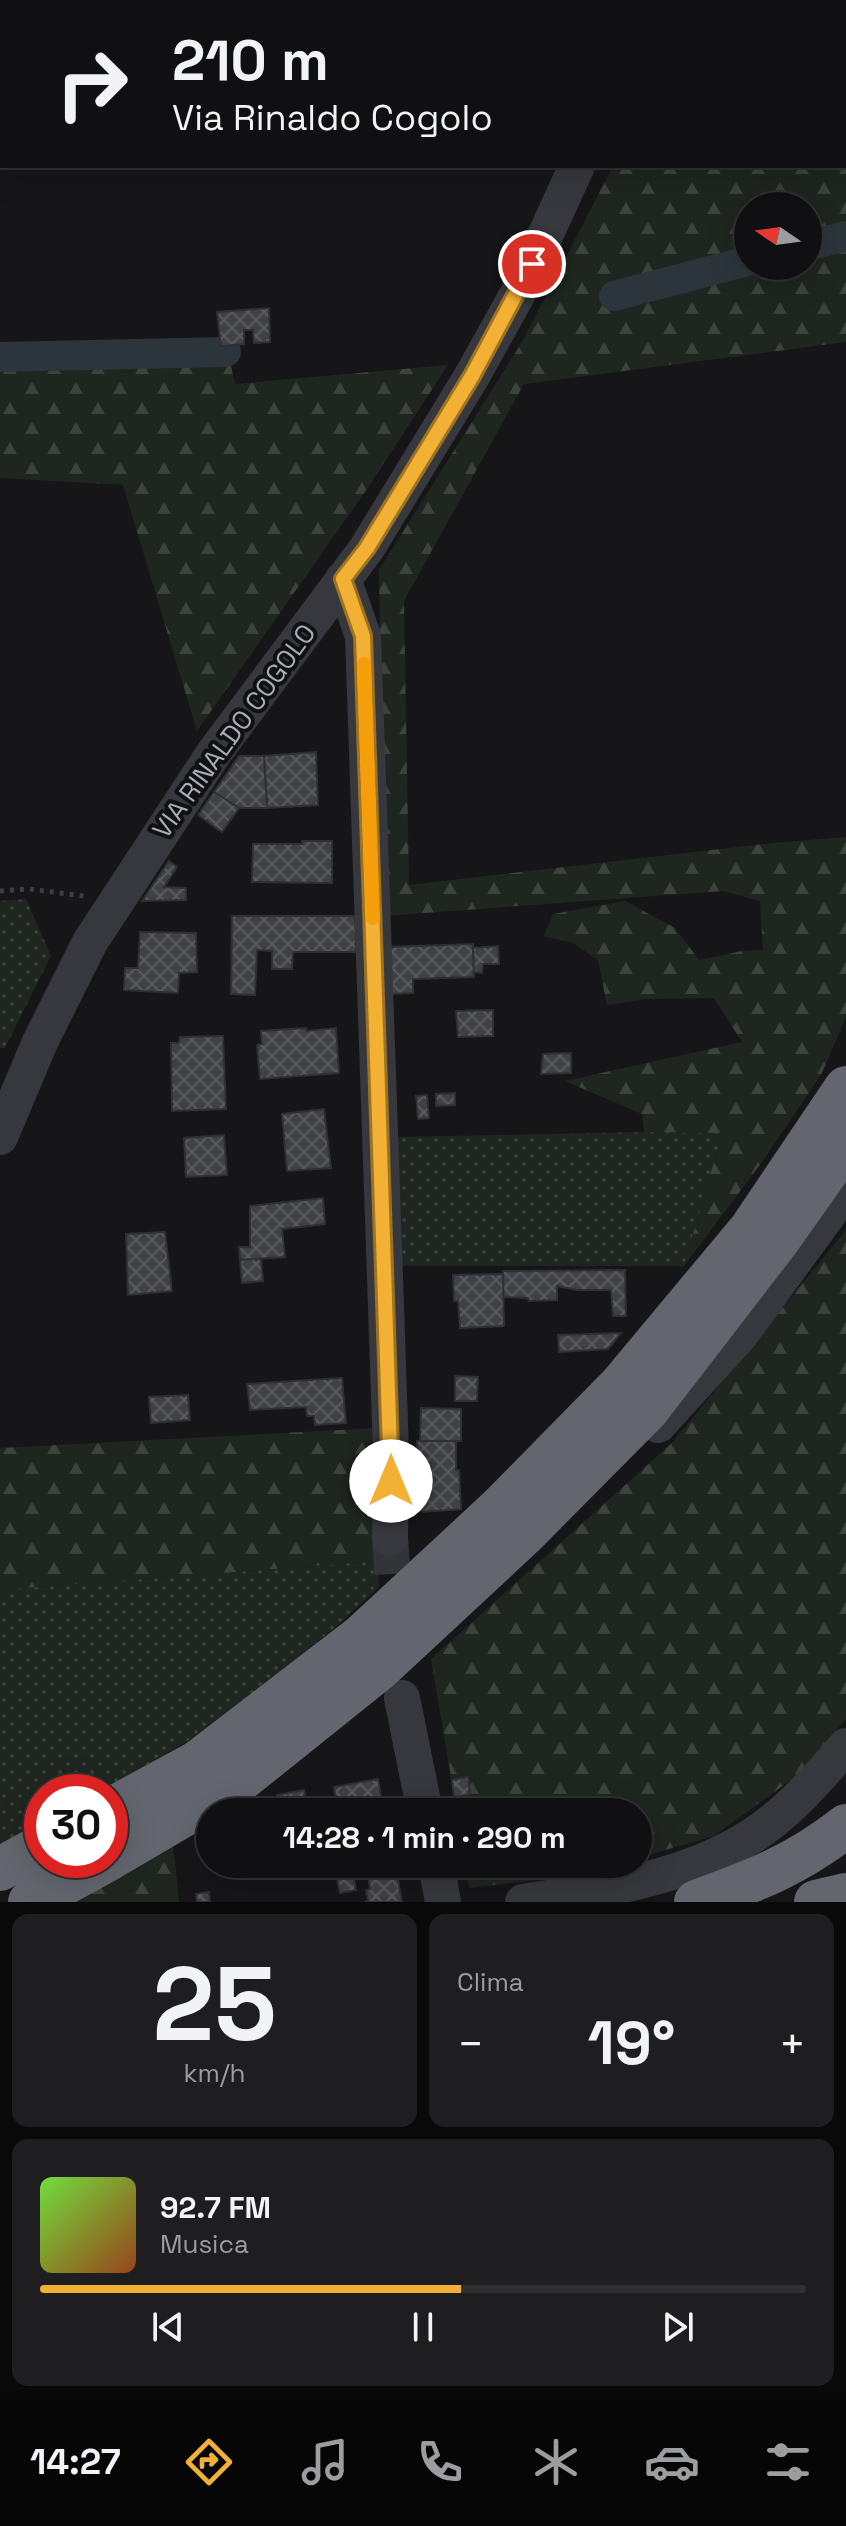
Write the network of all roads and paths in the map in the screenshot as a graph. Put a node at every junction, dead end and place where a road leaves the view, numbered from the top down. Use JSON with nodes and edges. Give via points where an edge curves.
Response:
{"nodes":[{"id":1,"x":576,"y":168,"type":"edge"},
{"id":2,"x":343,"y":579,"type":"junction"},
{"id":3,"x":0,"y":891,"type":"edge"},
{"id":4,"x":116,"y":900,"type":"junction"},
{"id":5,"x":846,"y":1088,"type":"edge"},
{"id":6,"x":0,"y":1137,"type":"edge"},
{"id":7,"x":846,"y":1144,"type":"edge"},
{"id":8,"x":846,"y":1190,"type":"edge"},
{"id":9,"x":654,"y":1430,"type":"dead end"},
{"id":10,"x":390,"y":1538,"type":"tunnel mouth"},
{"id":11,"x":402,"y":1698,"type":"dead end"},
{"id":12,"x":846,"y":1746,"type":"edge"},
{"id":13,"x":422,"y":1798,"type":"edge"},
{"id":14,"x":128,"y":1800,"type":"edge"},
{"id":15,"x":846,"y":1826,"type":"edge"},
{"id":16,"x":128,"y":1848,"type":"edge"},
{"id":17,"x":24,"y":1856,"type":"edge"},
{"id":18,"x":0,"y":1869,"type":"edge"},
{"id":19,"x":74,"y":1878,"type":"edge"},
{"id":20,"x":439,"y":1878,"type":"edge"},
{"id":21,"x":846,"y":1895,"type":"edge"},
{"id":22,"x":30,"y":1902,"type":"edge"},
{"id":23,"x":443,"y":1902,"type":"edge"},
{"id":24,"x":523,"y":1902,"type":"edge"},
{"id":25,"x":696,"y":1902,"type":"edge"},
{"id":26,"x":816,"y":1902,"type":"edge"}],
"edges":[{"from":1,"to":2,"type":"street","name":"VIA RINALDO COGOLO","via":[[521,288],[472,376]]},
{"from":2,"to":4,"type":"street","name":"VIA RINALDO COGOLO","via":[[214,753]]},
{"from":2,"to":10,"type":"street","via":[[363,636]]},
{"from":3,"to":4,"type":"path","via":[[29,889]]},
{"from":4,"to":6,"type":"street","name":"VIA RINALDO COGOLO","via":[[40,1042]]},
{"from":5,"to":14,"type":"highway","via":[[751,1229],[620,1386],[500,1508],[350,1646],[198,1762]]},
{"from":7,"to":16,"type":"highway","via":[[647,1410],[523,1535],[380,1668],[233,1786]]},
{"from":8,"to":9,"type":"street","via":[[741,1334]]},
{"from":11,"to":13,"type":"street"},
{"from":12,"to":24,"type":"street","via":[[774,1819],[707,1859],[600,1890]]},
{"from":15,"to":25,"type":"highway","via":[[775,1873]]},
{"from":17,"to":18,"type":"highway"},
{"from":19,"to":22,"type":"highway"},
{"from":20,"to":23,"type":"street"},
{"from":21,"to":26,"type":"highway"}]}
